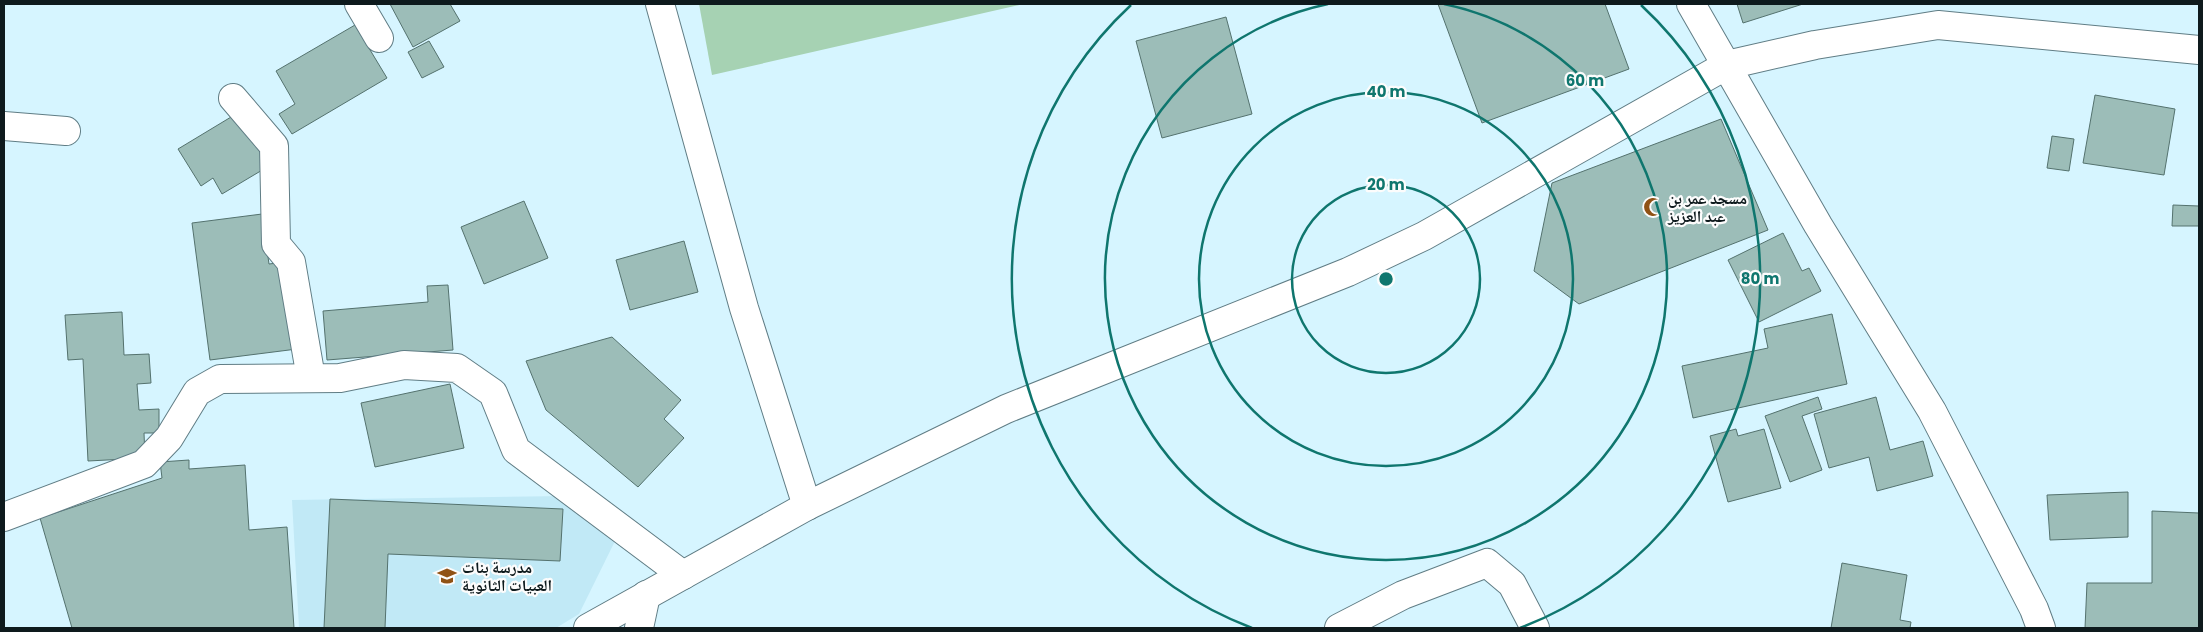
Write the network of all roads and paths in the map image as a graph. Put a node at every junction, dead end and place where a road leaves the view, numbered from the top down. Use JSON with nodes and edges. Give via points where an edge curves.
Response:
{"nodes":[{"id":1,"x":359,"y":4,"type":"edge"},
{"id":2,"x":660,"y":4,"type":"edge"},
{"id":3,"x":1691,"y":4,"type":"edge"},
{"id":4,"x":379,"y":38,"type":"dead end"},
{"id":5,"x":2199,"y":50,"type":"edge"},
{"id":6,"x":1727,"y":66,"type":"junction"},
{"id":7,"x":233,"y":98,"type":"dead end"},
{"id":8,"x":4,"y":126,"type":"edge"},
{"id":9,"x":66,"y":131,"type":"dead end"},
{"id":10,"x":311,"y":378,"type":"junction"},
{"id":11,"x":807,"y":506,"type":"junction"},
{"id":12,"x":4,"y":517,"type":"edge"},
{"id":13,"x":683,"y":575,"type":"junction"},
{"id":14,"x":646,"y":595,"type":"junction"},
{"id":15,"x":588,"y":628,"type":"edge"},
{"id":16,"x":639,"y":628,"type":"edge"},
{"id":17,"x":1339,"y":628,"type":"edge"},
{"id":18,"x":1535,"y":628,"type":"edge"},
{"id":19,"x":2041,"y":628,"type":"edge"}],
"edges":[{"from":1,"to":4,"type":"street"},
{"from":2,"to":11,"type":"street","via":[[744,308]]},
{"from":3,"to":6,"type":"street"},
{"from":5,"to":6,"type":"street","via":[[1938,25],[1814,45]]},
{"from":6,"to":11,"type":"street","via":[[1424,236],[1348,272],[1006,409]]},
{"from":6,"to":19,"type":"street","via":[[1818,225],[1932,411]]},
{"from":7,"to":10,"type":"street","via":[[274,146],[276,244],[291,262]]},
{"from":8,"to":9,"type":"street"},
{"from":10,"to":12,"type":"street","via":[[220,379],[197,392],[169,438],[144,464]]},
{"from":10,"to":13,"type":"street","via":[[340,378],[404,365],[457,368],[492,393],[516,450]]},
{"from":11,"to":13,"type":"street"},
{"from":13,"to":14,"type":"street"},
{"from":14,"to":15,"type":"street"},
{"from":14,"to":16,"type":"street"},
{"from":17,"to":18,"type":"street","via":[[1403,596],[1487,563],[1512,584]]}]}
